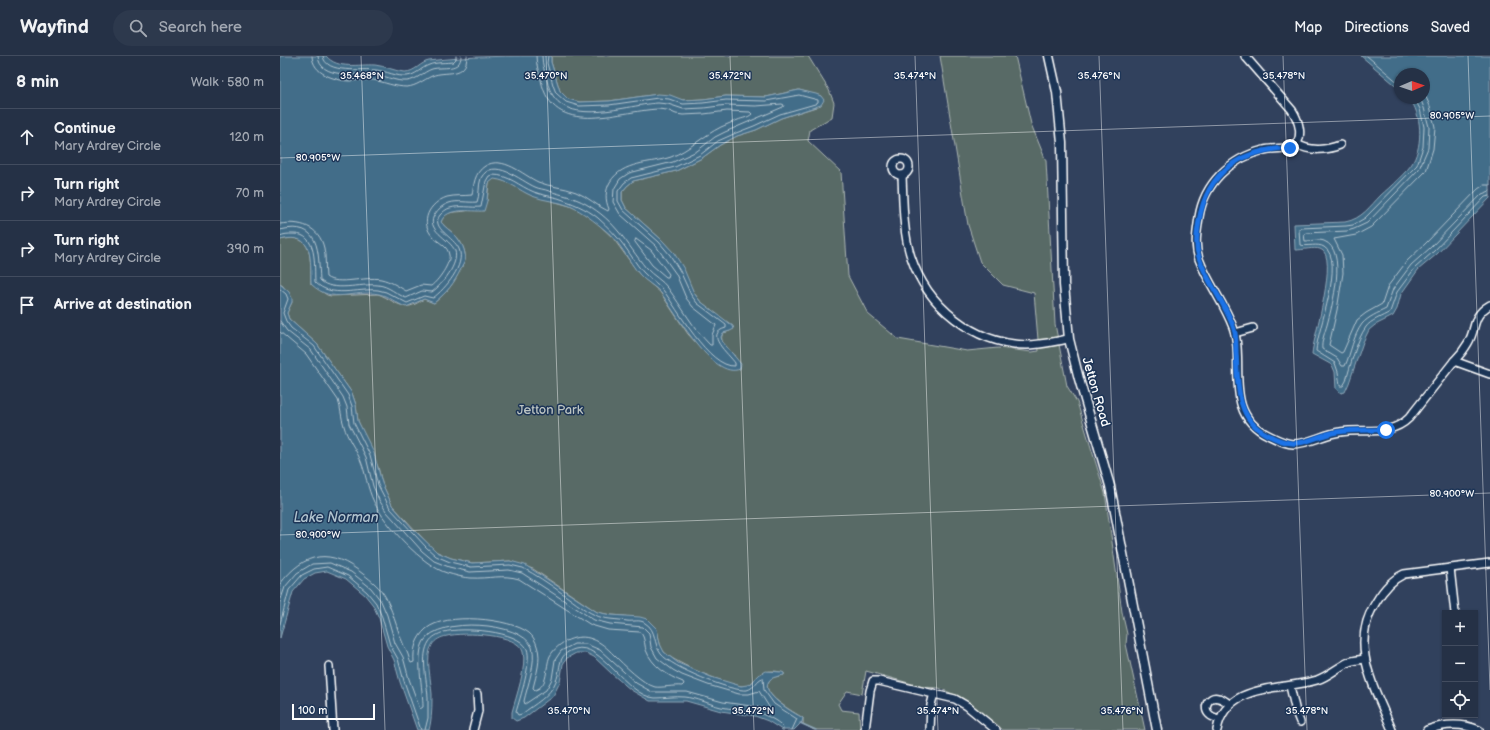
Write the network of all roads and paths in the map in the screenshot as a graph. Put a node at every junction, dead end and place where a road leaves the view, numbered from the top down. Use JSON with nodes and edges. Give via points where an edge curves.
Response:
{"nodes":[{"id":1,"x":1049,"y":56,"type":"edge"},
{"id":2,"x":1245,"y":56,"type":"edge"},
{"id":3,"x":1297,"y":144,"type":"junction"},
{"id":4,"x":1340,"y":145,"type":"dead end"},
{"id":5,"x":902,"y":176,"type":"dead end"},
{"id":6,"x":1490,"y":305,"type":"edge"},
{"id":7,"x":1253,"y":328,"type":"dead end"},
{"id":8,"x":1235,"y":333,"type":"junction"},
{"id":9,"x":1069,"y":339,"type":"junction"},
{"id":10,"x":1454,"y":361,"type":"junction"},
{"id":11,"x":1490,"y":374,"type":"edge"},
{"id":12,"x":1490,"y":562,"type":"edge"},
{"id":13,"x":1450,"y":568,"type":"junction"},
{"id":14,"x":1455,"y":610,"type":"edge"},
{"id":15,"x":1364,"y":659,"type":"junction"},
{"id":16,"x":329,"y":666,"type":"dead end"},
{"id":17,"x":1290,"y":686,"type":"junction"},
{"id":18,"x":477,"y":694,"type":"dead end"},
{"id":19,"x":934,"y":694,"type":"junction"},
{"id":20,"x":1230,"y":704,"type":"junction"},
{"id":21,"x":1219,"y":719,"type":"junction"},
{"id":22,"x":1300,"y":722,"type":"dead end"},
{"id":23,"x":333,"y":730,"type":"edge"},
{"id":24,"x":473,"y":730,"type":"edge"},
{"id":25,"x":866,"y":730,"type":"edge"},
{"id":26,"x":930,"y":730,"type":"edge"},
{"id":27,"x":996,"y":730,"type":"edge"},
{"id":28,"x":1157,"y":730,"type":"edge"},
{"id":29,"x":1217,"y":730,"type":"edge"},
{"id":30,"x":1392,"y":730,"type":"edge"},
{"id":31,"x":1427,"y":730,"type":"edge"},
{"id":32,"x":1479,"y":730,"type":"edge"}],
"edges":[{"from":1,"to":9,"type":"street","name":"Jetton Road","via":[[1057,92],[1062,143],[1064,286]]},
{"from":2,"to":3,"type":"street","via":[[1295,115],[1300,133]]},
{"from":3,"to":4,"type":"street","via":[[1316,150]]},
{"from":3,"to":8,"type":"street","via":[[1290,148],[1264,150],[1234,163],[1216,178],[1202,203],[1196,234],[1197,250],[1202,266]]},
{"from":5,"to":9,"type":"street","via":[[904,214],[911,256],[925,286],[946,312],[986,336],[1004,341],[1028,345]]},
{"from":6,"to":10,"type":"street","via":[[1480,312],[1468,343]]},
{"from":7,"to":8,"type":"street"},
{"from":8,"to":10,"type":"street","via":[[1239,394],[1245,415],[1260,431],[1292,444],[1338,432],[1386,430],[1400,426],[1416,410]]},
{"from":9,"to":28,"type":"street","name":"Jetton Road","via":[[1078,379],[1110,486]]},
{"from":10,"to":11,"type":"street"},
{"from":12,"to":13,"type":"street"},
{"from":13,"to":14,"type":"street"},
{"from":13,"to":15,"type":"street","via":[[1404,574],[1387,586],[1367,620],[1363,638]]},
{"from":15,"to":17,"type":"street","via":[[1349,662],[1317,680]]},
{"from":15,"to":30,"type":"street"},
{"from":16,"to":23,"type":"street"},
{"from":17,"to":20,"type":"street","via":[[1251,692]]},
{"from":17,"to":22,"type":"street"},
{"from":18,"to":24,"type":"street","via":[[478,711]]},
{"from":19,"to":25,"type":"street","via":[[873,681]]},
{"from":19,"to":26,"type":"street"},
{"from":19,"to":27,"type":"street","via":[[955,699]]},
{"from":20,"to":21,"type":"street"},
{"from":20,"to":21,"type":"street","via":[[1216,697],[1209,700],[1207,711]]},
{"from":21,"to":29,"type":"street"},
{"from":31,"to":32,"type":"street","via":[[1436,726],[1458,725]]}]}
